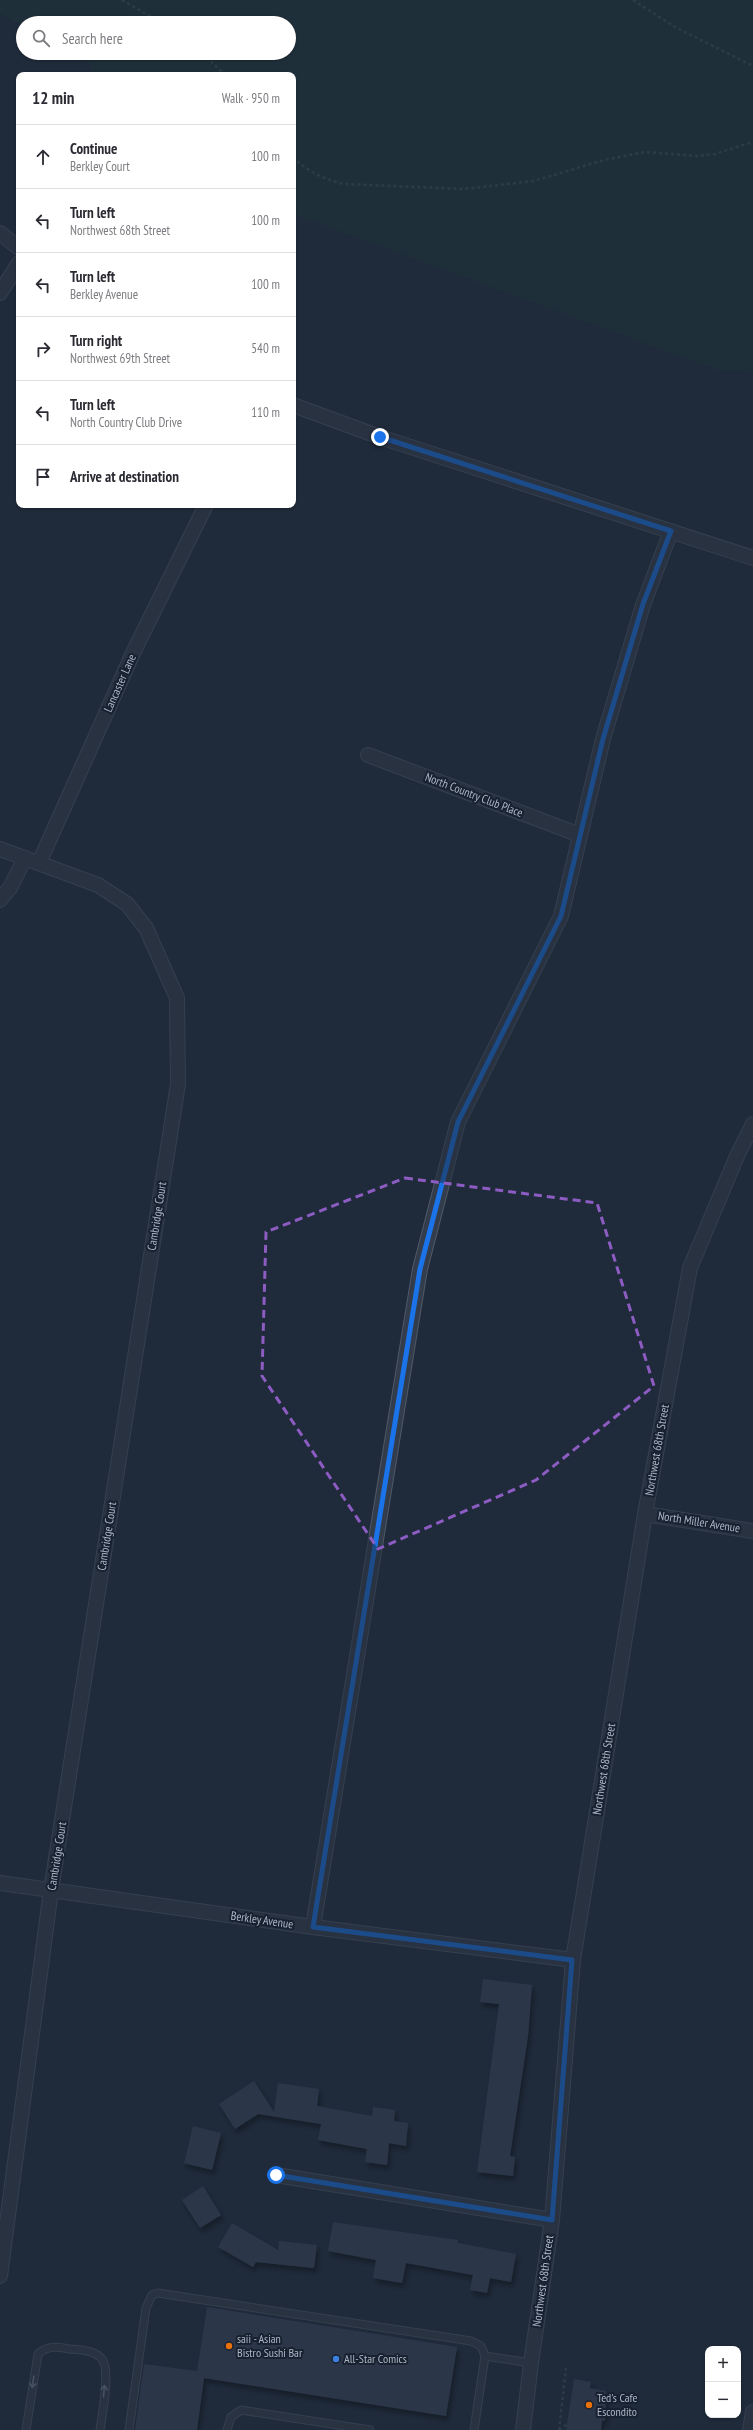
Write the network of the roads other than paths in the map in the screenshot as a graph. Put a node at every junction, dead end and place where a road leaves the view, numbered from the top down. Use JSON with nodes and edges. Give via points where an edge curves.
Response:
{"nodes":[{"id":1,"x":0,"y":233,"type":"edge"},
{"id":2,"x":16,"y":246,"type":"edge"},
{"id":3,"x":16,"y":267,"type":"edge"},
{"id":4,"x":0,"y":293,"type":"edge"},
{"id":5,"x":296,"y":406,"type":"edge"},
{"id":6,"x":205,"y":508,"type":"edge"},
{"id":7,"x":671,"y":531,"type":"junction"},
{"id":8,"x":753,"y":558,"type":"edge"},
{"id":9,"x":368,"y":756,"type":"dead end"},
{"id":10,"x":580,"y":835,"type":"junction"},
{"id":11,"x":0,"y":849,"type":"edge"},
{"id":12,"x":24,"y":858,"type":"junction"},
{"id":13,"x":39,"y":862,"type":"junction"},
{"id":14,"x":0,"y":900,"type":"edge"},
{"id":15,"x":753,"y":1124,"type":"edge"},
{"id":16,"x":645,"y":1514,"type":"junction"},
{"id":17,"x":753,"y":1531,"type":"edge"},
{"id":18,"x":0,"y":1883,"type":"edge"},
{"id":19,"x":51,"y":1890,"type":"junction"},
{"id":20,"x":313,"y":1927,"type":"junction"},
{"id":21,"x":572,"y":1960,"type":"junction"},
{"id":22,"x":276,"y":2175,"type":"dead end"},
{"id":23,"x":552,"y":2220,"type":"junction"},
{"id":24,"x":0,"y":2276,"type":"edge"},
{"id":25,"x":485,"y":2356,"type":"junction"},
{"id":26,"x":531,"y":2363,"type":"junction"},
{"id":27,"x":753,"y":2412,"type":"edge"},
{"id":28,"x":326,"y":2426,"type":"edge"},
{"id":29,"x":26,"y":2430,"type":"edge"},
{"id":30,"x":100,"y":2430,"type":"edge"},
{"id":31,"x":129,"y":2430,"type":"edge"},
{"id":32,"x":227,"y":2430,"type":"edge"},
{"id":33,"x":370,"y":2430,"type":"edge"},
{"id":34,"x":474,"y":2430,"type":"edge"},
{"id":35,"x":523,"y":2430,"type":"edge"},
{"id":36,"x":750,"y":2430,"type":"edge"}],
"edges":[{"from":1,"to":2,"type":"street"},
{"from":3,"to":4,"type":"street"},
{"from":5,"to":7,"type":"street","via":[[380,437]]},
{"from":6,"to":13,"type":"street","name":"Lancaster Lane","via":[[133,653]]},
{"from":7,"to":8,"type":"street"},
{"from":7,"to":10,"type":"street","via":[[643,604],[603,739]]},
{"from":9,"to":10,"type":"street","name":"North Country Club Place"},
{"from":10,"to":20,"type":"street","via":[[561,916],[458,1122],[420,1269]]},
{"from":11,"to":12,"type":"street","name":"Cambridge Court"},
{"from":12,"to":13,"type":"street","name":"Cambridge Court"},
{"from":12,"to":14,"type":"street","via":[[10,888]]},
{"from":13,"to":19,"type":"street","name":"Cambridge Court","via":[[98,885],[128,904],[146,928],[177,998],[178,1084]]},
{"from":15,"to":16,"type":"street","name":"Northwest 68th Street","via":[[690,1268]]},
{"from":16,"to":17,"type":"street","name":"North Miller Avenue"},
{"from":16,"to":21,"type":"street","name":"Northwest 68th Street"},
{"from":18,"to":19,"type":"street","name":"Berkley Avenue"},
{"from":19,"to":20,"type":"street","name":"Berkley Avenue"},
{"from":19,"to":24,"type":"street","name":"Cambridge Court"},
{"from":20,"to":21,"type":"street","name":"Berkley Avenue"},
{"from":21,"to":23,"type":"street","name":"Northwest 68th Street"},
{"from":22,"to":23,"type":"street"},
{"from":23,"to":26,"type":"street","name":"Northwest 68th Street"},
{"from":25,"to":26,"type":"lane"},
{"from":25,"to":31,"type":"lane","via":[[481,2346],[471,2341],[158,2293],[152,2295],[146,2308]]},
{"from":25,"to":34,"type":"lane"},
{"from":26,"to":35,"type":"street","name":"Northwest 68th Street"},
{"from":27,"to":36,"type":"street"},
{"from":28,"to":32,"type":"lane","via":[[241,2410],[231,2417]]},
{"from":28,"to":33,"type":"lane"},
{"from":30,"to":29,"type":"lane","one_way":true,"via":[[106,2370],[102,2359],[94,2353],[55,2347],[44,2348],[38,2354]]}]}
